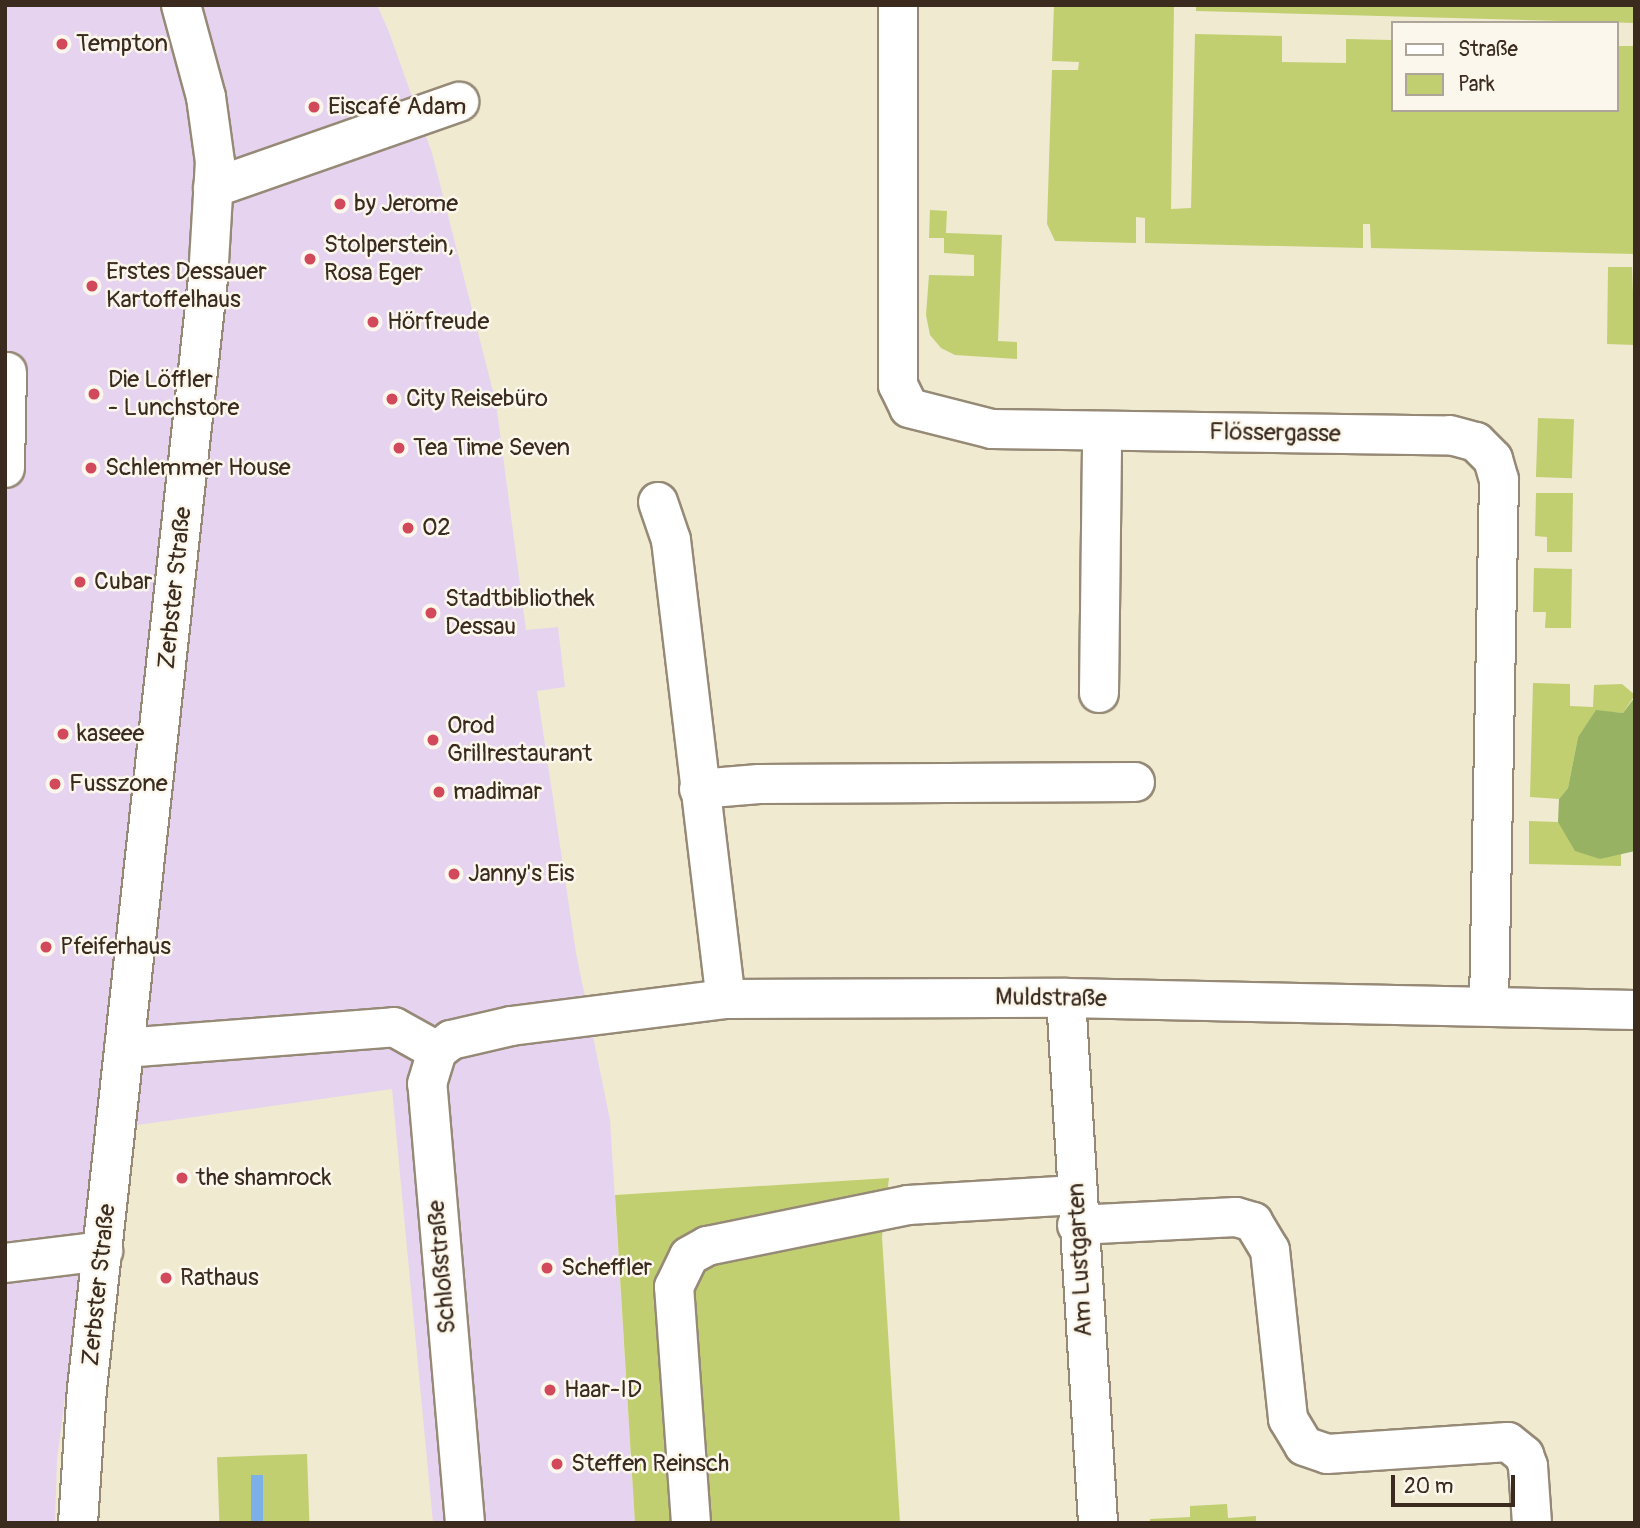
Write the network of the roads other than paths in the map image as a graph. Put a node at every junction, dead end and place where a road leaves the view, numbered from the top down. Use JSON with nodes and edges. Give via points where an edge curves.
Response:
{"nodes":[{"id":1,"x":181,"y":5,"type":"edge"},
{"id":2,"x":898,"y":5,"type":"edge"},
{"id":3,"x":459,"y":102,"type":"dead end"},
{"id":4,"x":213,"y":188,"type":"junction"},
{"id":5,"x":12,"y":371,"type":"edge"},
{"id":6,"x":1102,"y":431,"type":"junction"},
{"id":7,"x":5,"y":468,"type":"edge"},
{"id":8,"x":658,"y":502,"type":"dead end"},
{"id":9,"x":1099,"y":693,"type":"dead end"},
{"id":10,"x":1135,"y":782,"type":"dead end"},
{"id":11,"x":699,"y":789,"type":"junction"},
{"id":12,"x":1066,"y":998,"type":"junction"},
{"id":13,"x":726,"y":999,"type":"junction"},
{"id":14,"x":1489,"y":1006,"type":"junction"},
{"id":15,"x":1635,"y":1010,"type":"edge"},
{"id":16,"x":453,"y":1042,"type":"junction"},
{"id":17,"x":124,"y":1048,"type":"junction"},
{"id":18,"x":1076,"y":1210,"type":"junction"},
{"id":19,"x":103,"y":1251,"type":"junction"},
{"id":20,"x":5,"y":1263,"type":"edge"},
{"id":21,"x":78,"y":1523,"type":"edge"},
{"id":22,"x":465,"y":1523,"type":"edge"},
{"id":23,"x":691,"y":1523,"type":"edge"},
{"id":24,"x":1098,"y":1523,"type":"edge"},
{"id":25,"x":1532,"y":1523,"type":"edge"}],
"edges":[{"from":1,"to":4,"type":"street","name":"Zerbster Straße","via":[[206,97],[215,162]]},
{"from":2,"to":6,"type":"street","name":"Flössergasse","via":[[898,385],[909,408],[992,429]]},
{"from":3,"to":4,"type":"street"},
{"from":4,"to":17,"type":"street","name":"Zerbster Straße","via":[[203,333]]},
{"from":5,"to":7,"type":"street"},
{"from":6,"to":9,"type":"street"},
{"from":6,"to":14,"type":"street","name":"Flössergasse","via":[[1450,435],[1476,442],[1493,459],[1499,480]]},
{"from":8,"to":11,"type":"street","via":[[671,540]]},
{"from":10,"to":11,"type":"street","via":[[759,784]]},
{"from":11,"to":13,"type":"street"},
{"from":12,"to":13,"type":"street","name":"Muldstraße"},
{"from":12,"to":14,"type":"street","name":"Muldstraße"},
{"from":12,"to":18,"type":"street","name":"Am Lustgarten"},
{"from":13,"to":16,"type":"street","name":"Muldstraße"},
{"from":14,"to":15,"type":"street","name":"Muldstraße"},
{"from":16,"to":17,"type":"street","via":[[394,1027]]},
{"from":16,"to":22,"type":"street","name":"Schloßstraße","via":[[427,1084]]},
{"from":17,"to":19,"type":"street","name":"Zerbster Straße"},
{"from":18,"to":23,"type":"street","via":[[952,1199],[707,1246],[689,1256],[674,1287]]},
{"from":18,"to":24,"type":"street","name":"Am Lustgarten"},
{"from":18,"to":25,"type":"street","via":[[1236,1217],[1254,1222],[1270,1250],[1288,1419],[1304,1446],[1327,1454],[1508,1442],[1524,1455],[1528,1466]]},
{"from":19,"to":20,"type":"street"},
{"from":19,"to":21,"type":"street","name":"Zerbster Straße"}]}
